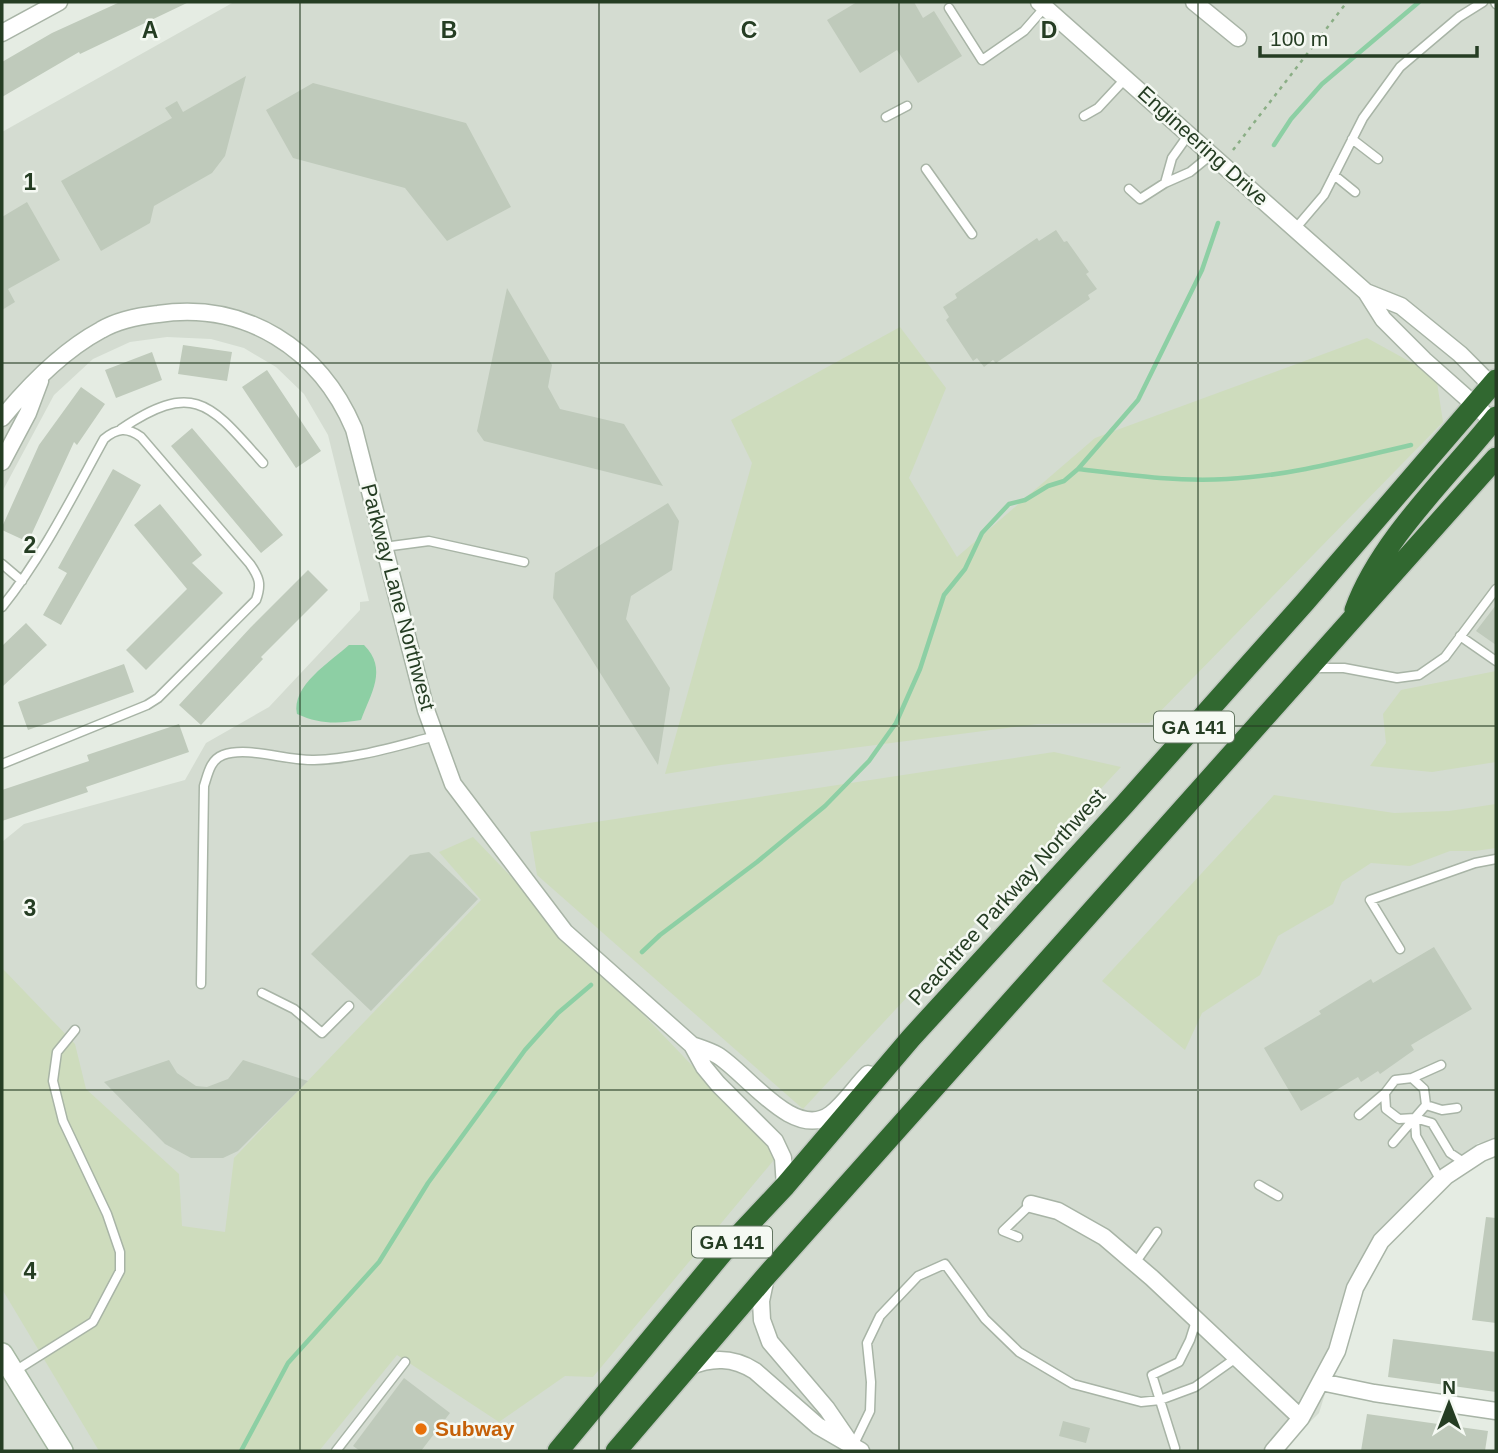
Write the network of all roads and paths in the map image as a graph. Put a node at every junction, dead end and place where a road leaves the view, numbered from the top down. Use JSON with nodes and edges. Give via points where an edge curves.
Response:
{"nodes":[{"id":1,"x":59,"y":2,"type":"edge"},
{"id":2,"x":1347,"y":2,"type":"edge"},
{"id":3,"x":1483,"y":2,"type":"edge"},
{"id":4,"x":1199,"y":3,"type":"edge"},
{"id":5,"x":1042,"y":5,"type":"edge"},
{"id":6,"x":949,"y":8,"type":"dead end"},
{"id":7,"x":2,"y":33,"type":"edge"},
{"id":8,"x":1238,"y":38,"type":"dead end"},
{"id":9,"x":1126,"y":78,"type":"junction"},
{"id":10,"x":907,"y":106,"type":"dead end"},
{"id":11,"x":1084,"y":116,"type":"dead end"},
{"id":12,"x":886,"y":117,"type":"dead end"},
{"id":13,"x":1189,"y":134,"type":"junction"},
{"id":14,"x":1352,"y":139,"type":"junction"},
{"id":15,"x":1233,"y":150,"type":"dead end"},
{"id":16,"x":1212,"y":154,"type":"junction"},
{"id":17,"x":1378,"y":159,"type":"dead end"},
{"id":18,"x":926,"y":169,"type":"dead end"},
{"id":19,"x":1334,"y":175,"type":"junction"},
{"id":20,"x":1165,"y":183,"type":"junction"},
{"id":21,"x":1129,"y":189,"type":"dead end"},
{"id":22,"x":1355,"y":192,"type":"dead end"},
{"id":23,"x":1295,"y":229,"type":"junction"},
{"id":24,"x":972,"y":234,"type":"dead end"},
{"id":25,"x":1366,"y":292,"type":"junction"},
{"id":26,"x":43,"y":373,"type":"junction"},
{"id":27,"x":1494,"y":385,"type":"edge"},
{"id":28,"x":1475,"y":404,"type":"junction"},
{"id":29,"x":2,"y":418,"type":"edge"},
{"id":30,"x":1495,"y":421,"type":"edge"},
{"id":31,"x":121,"y":429,"type":"junction"},
{"id":32,"x":1496,"y":458,"type":"edge"},
{"id":33,"x":2,"y":462,"type":"edge"},
{"id":34,"x":263,"y":463,"type":"dead end"},
{"id":35,"x":384,"y":547,"type":"junction"},
{"id":36,"x":524,"y":562,"type":"dead end"},
{"id":37,"x":2,"y":564,"type":"edge"},
{"id":38,"x":22,"y":581,"type":"junction"},
{"id":39,"x":1496,"y":589,"type":"edge"},
{"id":40,"x":2,"y":590,"type":"edge"},
{"id":41,"x":10,"y":596,"type":"junction"},
{"id":42,"x":2,"y":607,"type":"edge"},
{"id":43,"x":1352,"y":618,"type":"junction"},
{"id":44,"x":1460,"y":636,"type":"junction"},
{"id":45,"x":1496,"y":661,"type":"edge"},
{"id":46,"x":1310,"y":667,"type":"junction"},
{"id":47,"x":436,"y":736,"type":"junction"},
{"id":48,"x":2,"y":764,"type":"edge"},
{"id":49,"x":1496,"y":859,"type":"edge"},
{"id":50,"x":1400,"y":949,"type":"dead end"},
{"id":51,"x":201,"y":984,"type":"dead end"},
{"id":52,"x":262,"y":993,"type":"dead end"},
{"id":53,"x":349,"y":1006,"type":"dead end"},
{"id":54,"x":75,"y":1030,"type":"dead end"},
{"id":55,"x":911,"y":1038,"type":"junction"},
{"id":56,"x":692,"y":1045,"type":"junction"},
{"id":57,"x":1441,"y":1065,"type":"dead end"},
{"id":58,"x":1412,"y":1078,"type":"junction"},
{"id":59,"x":1385,"y":1093,"type":"junction"},
{"id":60,"x":1426,"y":1105,"type":"junction"},
{"id":61,"x":1457,"y":1108,"type":"dead end"},
{"id":62,"x":1359,"y":1115,"type":"dead end"},
{"id":63,"x":1415,"y":1118,"type":"junction"},
{"id":64,"x":1393,"y":1143,"type":"dead end"},
{"id":65,"x":1496,"y":1147,"type":"edge"},
{"id":66,"x":1465,"y":1163,"type":"junction"},
{"id":67,"x":1441,"y":1181,"type":"junction"},
{"id":68,"x":1259,"y":1185,"type":"dead end"},
{"id":69,"x":786,"y":1186,"type":"junction"},
{"id":70,"x":1278,"y":1196,"type":"dead end"},
{"id":71,"x":1031,"y":1204,"type":"joint"},
{"id":72,"x":1157,"y":1232,"type":"dead end"},
{"id":73,"x":1018,"y":1237,"type":"dead end"},
{"id":74,"x":1135,"y":1264,"type":"junction"},
{"id":75,"x":767,"y":1275,"type":"junction"},
{"id":76,"x":1196,"y":1321,"type":"junction"},
{"id":77,"x":2,"y":1354,"type":"edge"},
{"id":78,"x":1236,"y":1358,"type":"junction"},
{"id":79,"x":405,"y":1362,"type":"dead end"},
{"id":80,"x":684,"y":1369,"type":"junction"},
{"id":81,"x":13,"y":1373,"type":"junction"},
{"id":82,"x":1321,"y":1382,"type":"junction"},
{"id":83,"x":1160,"y":1400,"type":"junction"},
{"id":84,"x":1496,"y":1411,"type":"edge"},
{"id":85,"x":1301,"y":1418,"type":"junction"},
{"id":86,"x":857,"y":1448,"type":"edge"},
{"id":87,"x":1175,"y":1448,"type":"dead end"},
{"id":88,"x":340,"y":1450,"type":"edge"},
{"id":89,"x":62,"y":1451,"type":"edge"},
{"id":90,"x":558,"y":1451,"type":"edge"},
{"id":91,"x":616,"y":1451,"type":"edge"},
{"id":92,"x":1273,"y":1451,"type":"edge"}],
"edges":[{"from":1,"to":7,"type":"street"},
{"from":2,"to":15,"type":"path"},
{"from":3,"to":14,"type":"lane","via":[[1400,67]]},
{"from":4,"to":8,"type":"street"},
{"from":5,"to":6,"type":"lane","via":[[1024,31],[982,60]]},
{"from":5,"to":9,"type":"street","name":"Engineering Drive"},
{"from":9,"to":11,"type":"lane"},
{"from":9,"to":13,"type":"street","name":"Engineering Drive"},
{"from":10,"to":12,"type":"lane"},
{"from":13,"to":16,"type":"street","name":"Engineering Drive"},
{"from":13,"to":20,"type":"lane","via":[[1172,158]]},
{"from":14,"to":17,"type":"lane"},
{"from":14,"to":19,"type":"lane"},
{"from":16,"to":20,"type":"lane","via":[[1190,172]]},
{"from":16,"to":23,"type":"street","name":"Engineering Drive"},
{"from":18,"to":24,"type":"lane"},
{"from":19,"to":22,"type":"lane"},
{"from":19,"to":23,"type":"lane","via":[[1324,195]]},
{"from":20,"to":21,"type":"lane","via":[[1140,199]]},
{"from":23,"to":25,"type":"street","name":"Engineering Drive"},
{"from":25,"to":27,"type":"street","name":"Engineering Drive","via":[[1401,306]]},
{"from":25,"to":28,"type":"street","name":"Engineering Drive","via":[[1383,319]]},
{"from":26,"to":29,"type":"street","name":"Parkway Lane Northwest"},
{"from":26,"to":33,"type":"street","name":"Parkway Lane Northwest"},
{"from":26,"to":35,"type":"street","name":"Parkway Lane Northwest","via":[[104,328],[166,312],[209,314],[271,333],[322,373],[346,409]]},
{"from":27,"to":28,"type":"highway","name":"Peachtree Parkway Northwest","number":"GA 141"},
{"from":28,"to":30,"type":"street","name":"Engineering Drive"},
{"from":28,"to":55,"type":"highway","name":"Peachtree Parkway Northwest","number":"GA 141","via":[[1152,775]]},
{"from":30,"to":43,"type":"highway","via":[[1413,515],[1363,586]]},
{"from":31,"to":34,"type":"lane","via":[[146,412],[190,402],[223,418]]},
{"from":31,"to":38,"type":"lane","via":[[104,439]]},
{"from":31,"to":48,"type":"lane","via":[[141,437],[250,564],[261,587],[256,600],[158,698]]},
{"from":32,"to":43,"type":"highway","number":"GA 141"},
{"from":35,"to":36,"type":"lane","via":[[429,541]]},
{"from":35,"to":47,"type":"street","name":"Parkway Lane Northwest"},
{"from":37,"to":38,"type":"lane"},
{"from":38,"to":41,"type":"lane"},
{"from":39,"to":44,"type":"lane"},
{"from":40,"to":41,"type":"lane"},
{"from":41,"to":42,"type":"lane"},
{"from":43,"to":46,"type":"highway","number":"GA 141"},
{"from":44,"to":45,"type":"lane"},
{"from":44,"to":46,"type":"lane","via":[[1445,657],[1419,675],[1397,678]]},
{"from":46,"to":75,"type":"highway","number":"GA 141"},
{"from":47,"to":51,"type":"lane","via":[[349,757],[297,761],[233,753],[212,764],[204,786]]},
{"from":47,"to":56,"type":"street","name":"Parkway Lane Northwest","via":[[453,784],[565,932]]},
{"from":49,"to":50,"type":"lane","via":[[1370,900]]},
{"from":52,"to":53,"type":"lane","via":[[294,1009],[322,1033]]},
{"from":54,"to":81,"type":"lane","via":[[57,1052],[53,1081],[63,1121],[107,1214],[120,1252],[120,1271],[93,1322]]},
{"from":55,"to":56,"type":"street","name":"Parkway Lane Northwest","via":[[871,1070],[830,1115],[819,1120],[788,1115],[718,1055]]},
{"from":55,"to":69,"type":"highway","name":"Peachtree Parkway Northwest","number":"GA 141"},
{"from":56,"to":69,"type":"street","name":"Parkway Lane Northwest","via":[[718,1084],[775,1141],[783,1158]]},
{"from":57,"to":58,"type":"lane"},
{"from":58,"to":59,"type":"lane","via":[[1395,1080]]},
{"from":58,"to":60,"type":"lane","via":[[1424,1089]]},
{"from":59,"to":62,"type":"lane"},
{"from":59,"to":63,"type":"lane","via":[[1386,1109],[1399,1119]]},
{"from":60,"to":61,"type":"lane"},
{"from":60,"to":63,"type":"lane"},
{"from":63,"to":64,"type":"lane"},
{"from":63,"to":66,"type":"lane","via":[[1432,1123],[1450,1153]]},
{"from":63,"to":67,"type":"lane","via":[[1416,1136]]},
{"from":65,"to":66,"type":"street"},
{"from":66,"to":67,"type":"street"},
{"from":67,"to":82,"type":"street","via":[[1381,1241],[1355,1288],[1337,1352]]},
{"from":68,"to":70,"type":"lane"},
{"from":69,"to":90,"type":"highway","name":"Peachtree Parkway Northwest","number":"GA 141","via":[[723,1251]]},
{"from":71,"to":73,"type":"lane","via":[[1003,1231]]},
{"from":71,"to":74,"type":"street","via":[[1058,1211],[1104,1237]]},
{"from":72,"to":74,"type":"lane"},
{"from":74,"to":76,"type":"street"},
{"from":75,"to":80,"type":"highway","number":"GA 141"},
{"from":75,"to":86,"type":"street","via":[[761,1312],[770,1342]]},
{"from":76,"to":78,"type":"street"},
{"from":76,"to":83,"type":"lane","via":[[1179,1362],[1153,1375]]},
{"from":77,"to":81,"type":"street"},
{"from":78,"to":83,"type":"lane","via":[[1195,1387]]},
{"from":78,"to":85,"type":"street"},
{"from":79,"to":88,"type":"lane"},
{"from":80,"to":86,"type":"street","via":[[714,1359],[744,1364],[818,1426]]},
{"from":80,"to":91,"type":"highway","number":"GA 141"},
{"from":81,"to":89,"type":"street"},
{"from":82,"to":84,"type":"street"},
{"from":82,"to":85,"type":"street"},
{"from":83,"to":86,"type":"lane","via":[[1142,1402],[1073,1384],[1019,1352],[985,1319],[945,1264],[918,1276],[880,1315],[867,1343],[870,1411]]},
{"from":83,"to":87,"type":"lane"},
{"from":85,"to":92,"type":"street"}]}
